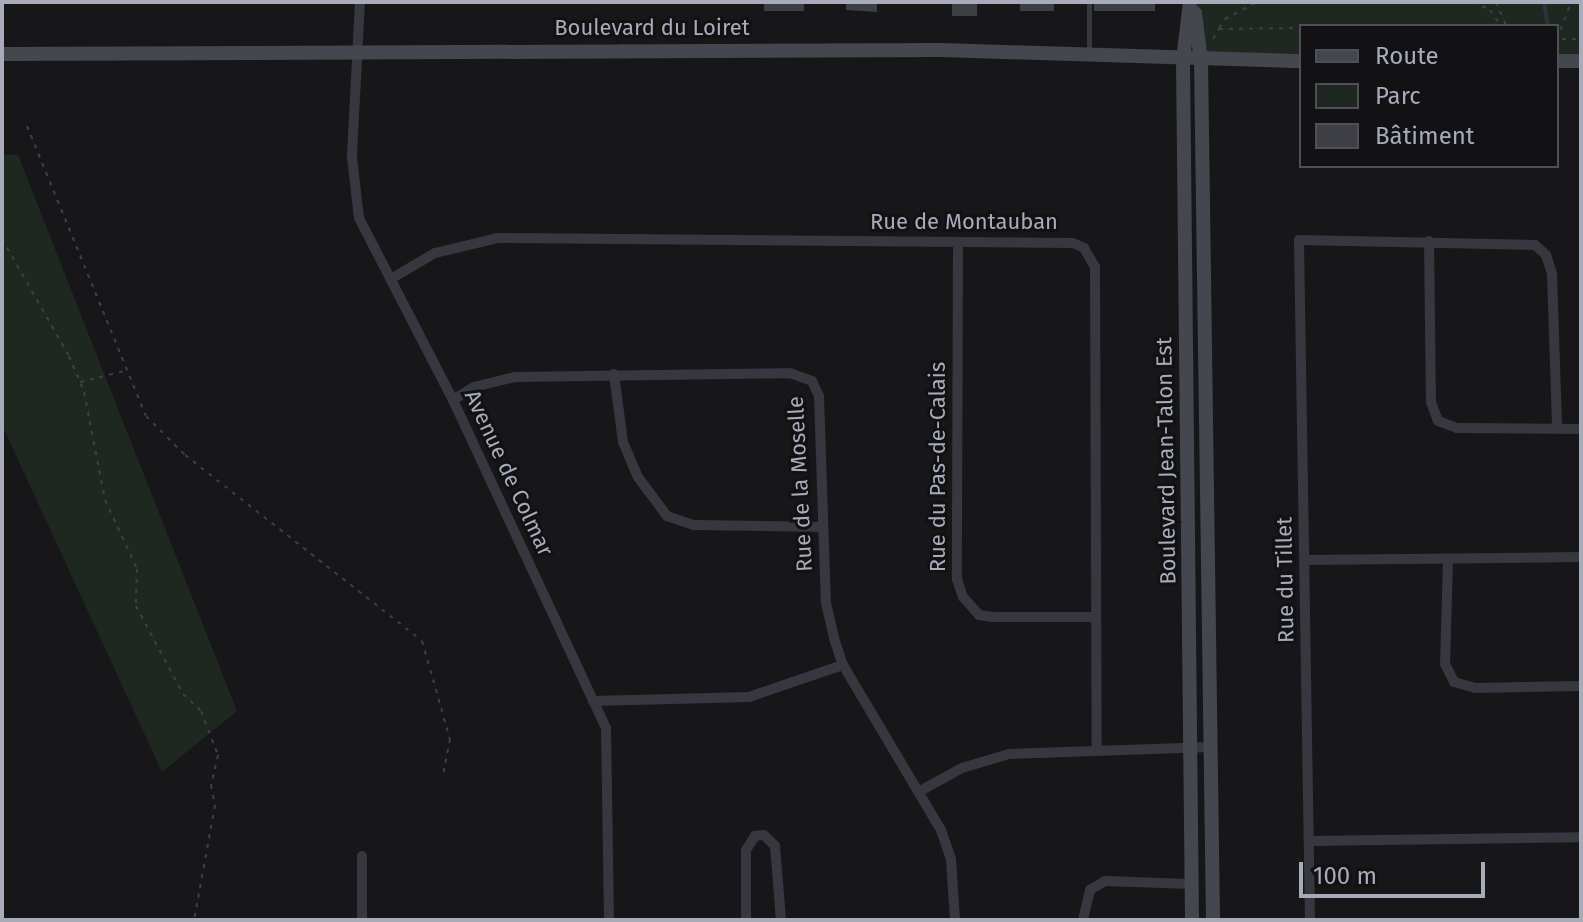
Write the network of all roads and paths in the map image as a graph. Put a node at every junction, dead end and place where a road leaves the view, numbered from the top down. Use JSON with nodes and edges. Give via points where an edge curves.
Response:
{"nodes":[{"id":1,"x":360,"y":2,"type":"edge"},
{"id":2,"x":1089,"y":2,"type":"edge"},
{"id":3,"x":1192,"y":2,"type":"edge"},
{"id":4,"x":1257,"y":2,"type":"edge"},
{"id":5,"x":1473,"y":2,"type":"edge"},
{"id":6,"x":1496,"y":2,"type":"edge"},
{"id":7,"x":1571,"y":2,"type":"edge"},
{"id":8,"x":1501,"y":24,"type":"edge"},
{"id":9,"x":1502,"y":24,"type":"edge"},
{"id":10,"x":1299,"y":28,"type":"edge"},
{"id":11,"x":1219,"y":29,"type":"junction"},
{"id":12,"x":1559,"y":36,"type":"edge"},
{"id":13,"x":1559,"y":39,"type":"edge"},
{"id":14,"x":1581,"y":39,"type":"edge"},
{"id":15,"x":361,"y":50,"type":"junction"},
{"id":16,"x":2,"y":54,"type":"edge"},
{"id":17,"x":1089,"y":57,"type":"junction"},
{"id":18,"x":1183,"y":60,"type":"junction"},
{"id":19,"x":1201,"y":61,"type":"junction"},
{"id":20,"x":1299,"y":61,"type":"edge"},
{"id":21,"x":1559,"y":61,"type":"edge"},
{"id":22,"x":1581,"y":61,"type":"edge"},
{"id":23,"x":27,"y":126,"type":"dead end"},
{"id":24,"x":4,"y":134,"type":"edge"},
{"id":25,"x":2,"y":139,"type":"edge"},
{"id":26,"x":2,"y":239,"type":"edge"},
{"id":27,"x":1429,"y":241,"type":"junction"},
{"id":28,"x":958,"y":243,"type":"junction"},
{"id":29,"x":394,"y":277,"type":"junction"},
{"id":30,"x":125,"y":370,"type":"junction"},
{"id":31,"x":614,"y":374,"type":"junction"},
{"id":32,"x":80,"y":382,"type":"junction"},
{"id":33,"x":453,"y":400,"type":"junction"},
{"id":34,"x":1557,"y":428,"type":"junction"},
{"id":35,"x":1581,"y":429,"type":"edge"},
{"id":36,"x":823,"y":527,"type":"junction"},
{"id":37,"x":1581,"y":557,"type":"edge"},
{"id":38,"x":1448,"y":559,"type":"junction"},
{"id":39,"x":1305,"y":560,"type":"junction"},
{"id":40,"x":1095,"y":617,"type":"junction"},
{"id":41,"x":843,"y":665,"type":"junction"},
{"id":42,"x":1581,"y":686,"type":"edge"},
{"id":43,"x":593,"y":701,"type":"junction"},
{"id":44,"x":1211,"y":747,"type":"junction"},
{"id":45,"x":1192,"y":748,"type":"junction"},
{"id":46,"x":1097,"y":749,"type":"junction"},
{"id":47,"x":443,"y":775,"type":"dead end"},
{"id":48,"x":920,"y":791,"type":"junction"},
{"id":49,"x":1581,"y":837,"type":"edge"},
{"id":50,"x":1309,"y":841,"type":"junction"},
{"id":51,"x":362,"y":856,"type":"dead end"},
{"id":52,"x":1190,"y":884,"type":"junction"},
{"id":53,"x":194,"y":920,"type":"edge"},
{"id":54,"x":362,"y":920,"type":"edge"},
{"id":55,"x":609,"y":920,"type":"edge"},
{"id":56,"x":746,"y":920,"type":"edge"},
{"id":57,"x":781,"y":920,"type":"edge"},
{"id":58,"x":955,"y":920,"type":"edge"},
{"id":59,"x":1083,"y":920,"type":"edge"},
{"id":60,"x":1192,"y":920,"type":"edge"},
{"id":61,"x":1213,"y":920,"type":"edge"},
{"id":62,"x":1310,"y":920,"type":"edge"}],
"edges":[{"from":1,"to":15,"type":"street","name":"Avenue de Colmar"},
{"from":2,"to":17,"type":"lane"},
{"from":3,"to":18,"type":"street","name":"Boulevard Jean-Talon Est"},
{"from":3,"to":19,"type":"street","name":"Boulevard Jean-Talon Est"},
{"from":4,"to":11,"type":"path","via":[[1225,19]]},
{"from":5,"to":8,"type":"path","via":[[1490,10]]},
{"from":6,"to":9,"type":"path"},
{"from":7,"to":12,"type":"path"},
{"from":10,"to":11,"type":"path"},
{"from":11,"to":19,"type":"path"},
{"from":13,"to":14,"type":"path"},
{"from":15,"to":16,"type":"street","name":"Boulevard du Loiret"},
{"from":15,"to":17,"type":"street","name":"Boulevard du Loiret","via":[[942,50]]},
{"from":15,"to":29,"type":"street","name":"Avenue de Colmar","via":[[354,188],[359,218]]},
{"from":17,"to":18,"type":"street","name":"Boulevard du Loiret"},
{"from":18,"to":19,"type":"street","name":"Boulevard du Loiret"},
{"from":18,"to":45,"type":"street","name":"Boulevard Jean-Talon Est"},
{"from":19,"to":20,"type":"street","name":"Boulevard du Loiret"},
{"from":19,"to":44,"type":"street","name":"Boulevard Jean-Talon Est"},
{"from":21,"to":22,"type":"street"},
{"from":23,"to":30,"type":"path"},
{"from":24,"to":25,"type":"path"},
{"from":26,"to":32,"type":"path"},
{"from":27,"to":34,"type":"street","via":[[1525,242],[1546,255],[1552,274]]},
{"from":27,"to":34,"type":"street","via":[[1433,414],[1457,428]]},
{"from":27,"to":39,"type":"street","name":"Rue du Tillet","via":[[1299,240]]},
{"from":28,"to":29,"type":"street","name":"Rue de Montauban","via":[[498,238],[435,253]]},
{"from":28,"to":40,"type":"street","name":"Rue du Pas-de-Calais","via":[[957,579],[963,597],[979,615]]},
{"from":28,"to":40,"type":"street","name":"Rue de Montauban","via":[[1073,243],[1092,256]]},
{"from":29,"to":33,"type":"street","name":"Avenue de Colmar"},
{"from":30,"to":32,"type":"path"},
{"from":30,"to":47,"type":"path","via":[[146,416],[185,455],[422,641],[450,739]]},
{"from":31,"to":33,"type":"street","name":"Rue de la Moselle","via":[[515,377],[474,387]]},
{"from":31,"to":36,"type":"street","via":[[623,442],[638,477],[667,516],[693,525]]},
{"from":31,"to":36,"type":"street","name":"Rue de la Moselle","via":[[790,373],[812,381],[819,396]]},
{"from":32,"to":53,"type":"path","via":[[105,500],[137,569],[136,606],[183,694],[201,711],[218,755],[211,785],[215,805]]},
{"from":33,"to":43,"type":"street","name":"Avenue de Colmar"},
{"from":34,"to":35,"type":"street"},
{"from":36,"to":41,"type":"street","name":"Rue de la Moselle","via":[[826,603]]},
{"from":37,"to":38,"type":"street"},
{"from":38,"to":39,"type":"street"},
{"from":38,"to":42,"type":"street","via":[[1445,664],[1454,682],[1475,688]]},
{"from":39,"to":50,"type":"street","name":"Rue du Tillet"},
{"from":40,"to":46,"type":"street","name":"Rue de Montauban"},
{"from":41,"to":43,"type":"street","via":[[749,697]]},
{"from":41,"to":48,"type":"street","name":"Rue de la Moselle"},
{"from":43,"to":55,"type":"street","name":"Avenue de Colmar","via":[[606,728],[609,762]]},
{"from":44,"to":45,"type":"street"},
{"from":44,"to":61,"type":"street","name":"Boulevard Jean-Talon Est"},
{"from":45,"to":46,"type":"street"},
{"from":45,"to":52,"type":"street","name":"Boulevard Jean-Talon Est"},
{"from":46,"to":48,"type":"street","via":[[1009,754],[962,768]]},
{"from":48,"to":58,"type":"street","name":"Rue de la Moselle","via":[[951,859]]},
{"from":49,"to":50,"type":"street"},
{"from":50,"to":62,"type":"street","name":"Rue du Tillet"},
{"from":51,"to":54,"type":"street"},
{"from":52,"to":59,"type":"street","via":[[1105,881],[1090,890]]},
{"from":52,"to":60,"type":"street","name":"Boulevard Jean-Talon Est"},
{"from":56,"to":57,"type":"street","via":[[746,850],[755,836],[764,835],[775,846]]}]}
